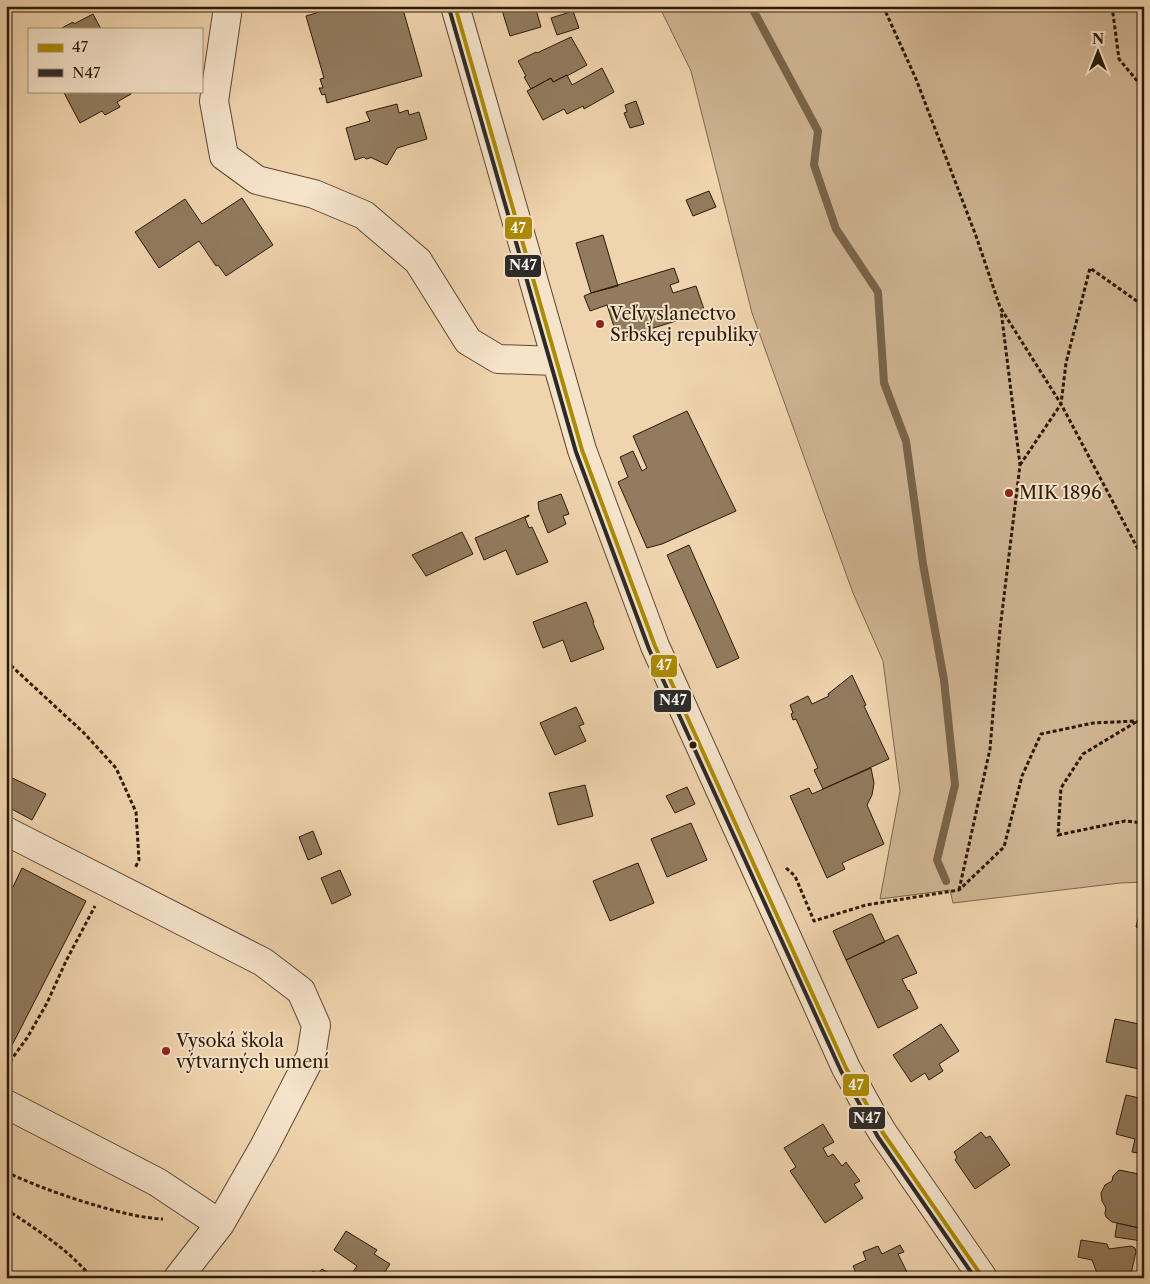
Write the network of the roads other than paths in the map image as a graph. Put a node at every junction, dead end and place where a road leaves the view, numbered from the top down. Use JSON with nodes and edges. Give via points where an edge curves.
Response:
{"nodes":[{"id":1,"x":226,"y":6,"type":"edge"},
{"id":2,"x":455,"y":6,"type":"edge"},
{"id":3,"x":556,"y":362,"type":"junction"},
{"id":4,"x":6,"y":831,"type":"edge"},
{"id":5,"x":6,"y":1104,"type":"edge"},
{"id":6,"x":211,"y":1218,"type":"junction"},
{"id":7,"x":178,"y":1278,"type":"edge"},
{"id":8,"x":983,"y":1278,"type":"edge"}],
"edges":[{"from":1,"to":3,"type":"street","via":[[214,101],[224,156],[256,180],[314,194],[364,215],[418,261],[468,341],[498,359]]},
{"from":2,"to":3,"type":"street"},
{"from":3,"to":8,"type":"street","via":[[582,450],[655,646],[846,1068],[883,1133]]},
{"from":4,"to":6,"type":"street","via":[[263,962],[301,991],[316,1025],[311,1056],[264,1147]]},
{"from":5,"to":6,"type":"street","via":[[157,1182]]},
{"from":6,"to":7,"type":"street"}]}
